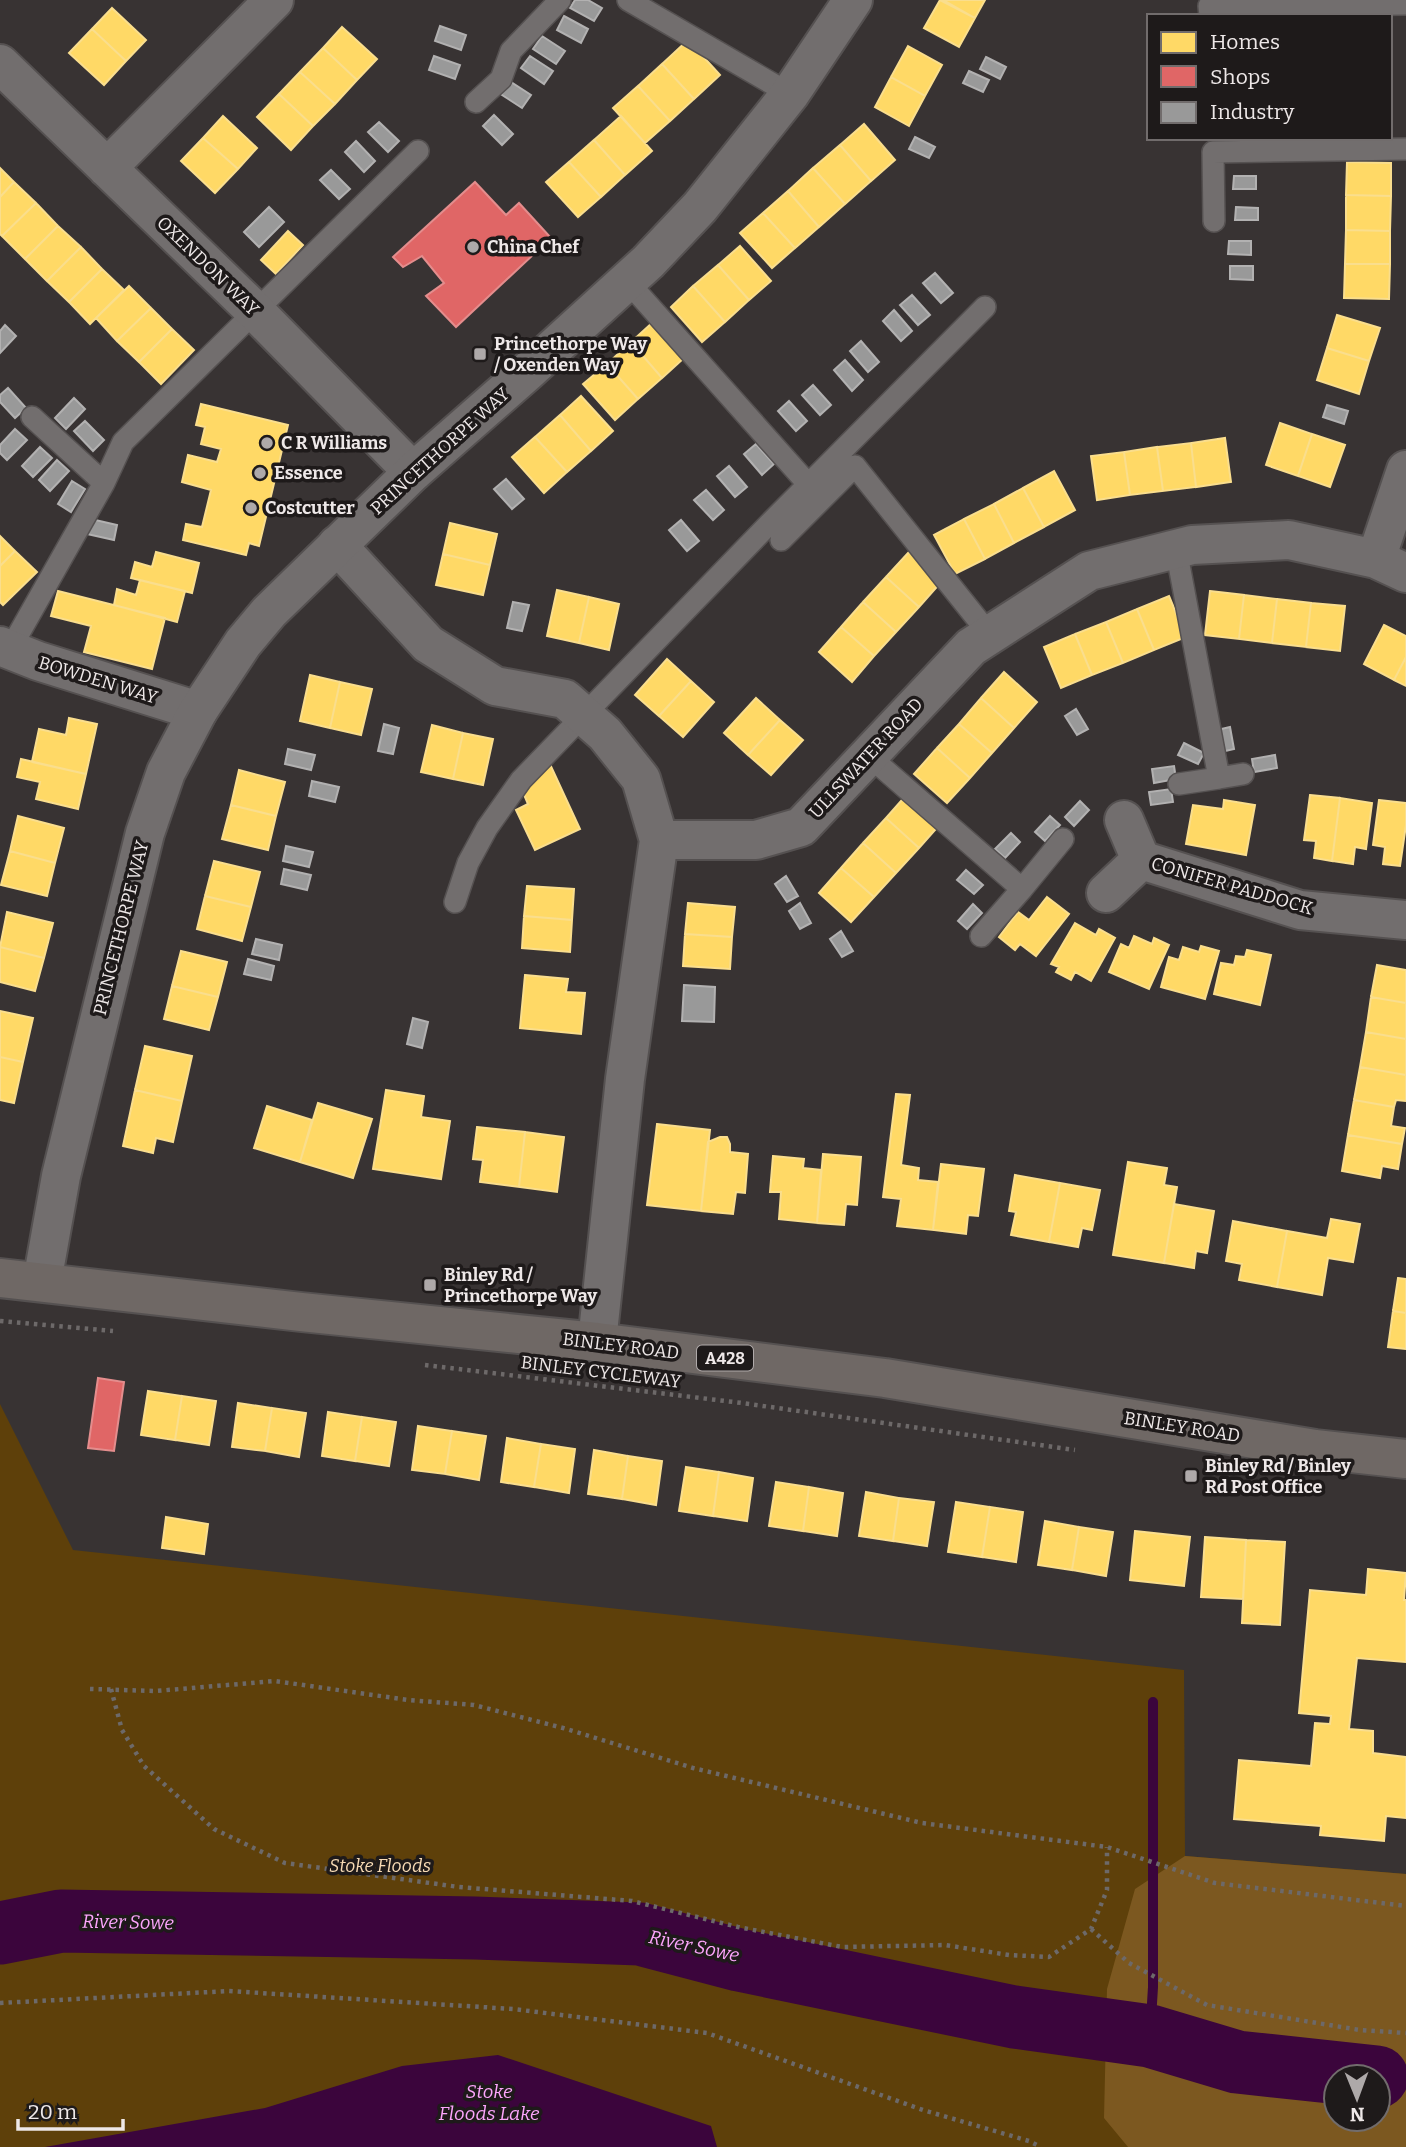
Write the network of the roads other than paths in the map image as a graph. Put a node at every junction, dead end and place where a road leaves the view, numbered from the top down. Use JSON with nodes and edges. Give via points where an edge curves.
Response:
{"nodes":[{"id":1,"x":274,"y":0,"type":"edge"},
{"id":2,"x":560,"y":0,"type":"edge"},
{"id":3,"x":628,"y":0,"type":"edge"},
{"id":4,"x":853,"y":0,"type":"edge"},
{"id":5,"x":1406,"y":4,"type":"edge"},
{"id":6,"x":1209,"y":7,"type":"edge"},
{"id":7,"x":0,"y":64,"type":"edge"},
{"id":8,"x":790,"y":94,"type":"junction"},
{"id":9,"x":476,"y":102,"type":"dead end"},
{"id":10,"x":1212,"y":145,"type":"edge"},
{"id":11,"x":1406,"y":149,"type":"edge"},
{"id":12,"x":418,"y":151,"type":"dead end"},
{"id":13,"x":107,"y":168,"type":"junction"},
{"id":14,"x":1214,"y":221,"type":"dead end"},
{"id":15,"x":627,"y":281,"type":"junction"},
{"id":16,"x":985,"y":306,"type":"dead end"},
{"id":17,"x":255,"y":311,"type":"junction"},
{"id":18,"x":32,"y":417,"type":"dead end"},
{"id":19,"x":1406,"y":470,"type":"edge"},
{"id":20,"x":413,"y":472,"type":"junction"},
{"id":21,"x":104,"y":483,"type":"junction"},
{"id":22,"x":808,"y":484,"type":"junction"},
{"id":23,"x":781,"y":540,"type":"dead end"},
{"id":24,"x":337,"y":545,"type":"junction"},
{"id":25,"x":1176,"y":549,"type":"junction"},
{"id":26,"x":1391,"y":566,"type":"edge"},
{"id":27,"x":990,"y":635,"type":"junction"},
{"id":28,"x":4,"y":649,"type":"edge"},
{"id":29,"x":198,"y":711,"type":"junction"},
{"id":30,"x":583,"y":715,"type":"junction"},
{"id":31,"x":869,"y":756,"type":"junction"},
{"id":32,"x":1243,"y":774,"type":"dead end"},
{"id":33,"x":1219,"y":778,"type":"junction"},
{"id":34,"x":1179,"y":784,"type":"dead end"},
{"id":35,"x":1124,"y":820,"type":"dead end"},
{"id":36,"x":1063,"y":839,"type":"dead end"},
{"id":37,"x":659,"y":840,"type":"junction"},
{"id":38,"x":1141,"y":860,"type":"junction"},
{"id":39,"x":1022,"y":889,"type":"junction"},
{"id":40,"x":1106,"y":893,"type":"dead end"},
{"id":41,"x":455,"y":902,"type":"dead end"},
{"id":42,"x":1406,"y":920,"type":"edge"},
{"id":43,"x":981,"y":936,"type":"dead end"},
{"id":44,"x":0,"y":1278,"type":"edge"},
{"id":45,"x":41,"y":1282,"type":"junction"},
{"id":46,"x":597,"y":1342,"type":"junction"},
{"id":47,"x":1406,"y":1460,"type":"edge"}],
"edges":[{"from":1,"to":13,"type":"street"},
{"from":2,"to":9,"type":"lane","via":[[511,51],[501,79]]},
{"from":3,"to":8,"type":"lane"},
{"from":4,"to":8,"type":"street","name":"PRINCETHORPE WAY"},
{"from":5,"to":6,"type":"lane"},
{"from":7,"to":13,"type":"street","name":"OXENDON WAY"},
{"from":8,"to":15,"type":"street","name":"PRINCETHORPE WAY","via":[[700,207]]},
{"from":10,"to":11,"type":"lane"},
{"from":10,"to":14,"type":"lane"},
{"from":12,"to":17,"type":"lane"},
{"from":13,"to":17,"type":"street","name":"OXENDON WAY"},
{"from":15,"to":20,"type":"street","name":"PRINCETHORPE WAY"},
{"from":15,"to":22,"type":"lane"},
{"from":16,"to":22,"type":"lane"},
{"from":17,"to":20,"type":"street","name":"OXENDON WAY"},
{"from":17,"to":21,"type":"lane","via":[[123,442]]},
{"from":18,"to":21,"type":"lane"},
{"from":19,"to":26,"type":"street"},
{"from":20,"to":24,"type":"street","name":"PRINCETHORPE WAY"},
{"from":21,"to":28,"type":"lane"},
{"from":22,"to":30,"type":"lane"},
{"from":23,"to":27,"type":"lane","via":[[855,466]]},
{"from":24,"to":29,"type":"street","name":"PRINCETHORPE WAY","via":[[243,643]]},
{"from":24,"to":30,"type":"street","via":[[428,644],[495,686],[565,699]]},
{"from":25,"to":26,"type":"street","name":"ULLSWATER ROAD","via":[[1289,540]]},
{"from":25,"to":27,"type":"street","name":"ULLSWATER ROAD","via":[[1089,571]]},
{"from":25,"to":33,"type":"lane"},
{"from":27,"to":31,"type":"street","name":"ULLSWATER ROAD","via":[[971,647]]},
{"from":28,"to":29,"type":"street","name":"BOWDEN WAY"},
{"from":29,"to":45,"type":"street","name":"PRINCETHORPE WAY","via":[[166,772],[145,834],[61,1176]]},
{"from":30,"to":37,"type":"street","via":[[605,734],[641,779]]},
{"from":30,"to":41,"type":"lane","via":[[521,780],[487,828],[468,863]]},
{"from":31,"to":37,"type":"street","name":"ULLSWATER ROAD","via":[[801,827],[756,840]]},
{"from":31,"to":39,"type":"lane"},
{"from":32,"to":33,"type":"lane"},
{"from":33,"to":34,"type":"lane"},
{"from":35,"to":38,"type":"street","name":"CONIFER PADDOCK"},
{"from":36,"to":39,"type":"lane"},
{"from":37,"to":46,"type":"street","via":[[625,1079]]},
{"from":38,"to":40,"type":"street","name":"CONIFER PADDOCK"},
{"from":38,"to":42,"type":"street","name":"CONIFER PADDOCK","via":[[1300,910]]},
{"from":39,"to":43,"type":"lane"},
{"from":44,"to":45,"type":"main road","name":"BINLEY ROAD","number":"A428"},
{"from":45,"to":46,"type":"main road","name":"BINLEY ROAD","number":"A428"},
{"from":46,"to":47,"type":"main road","name":"BINLEY ROAD","number":"A428","via":[[885,1378]]}]}
